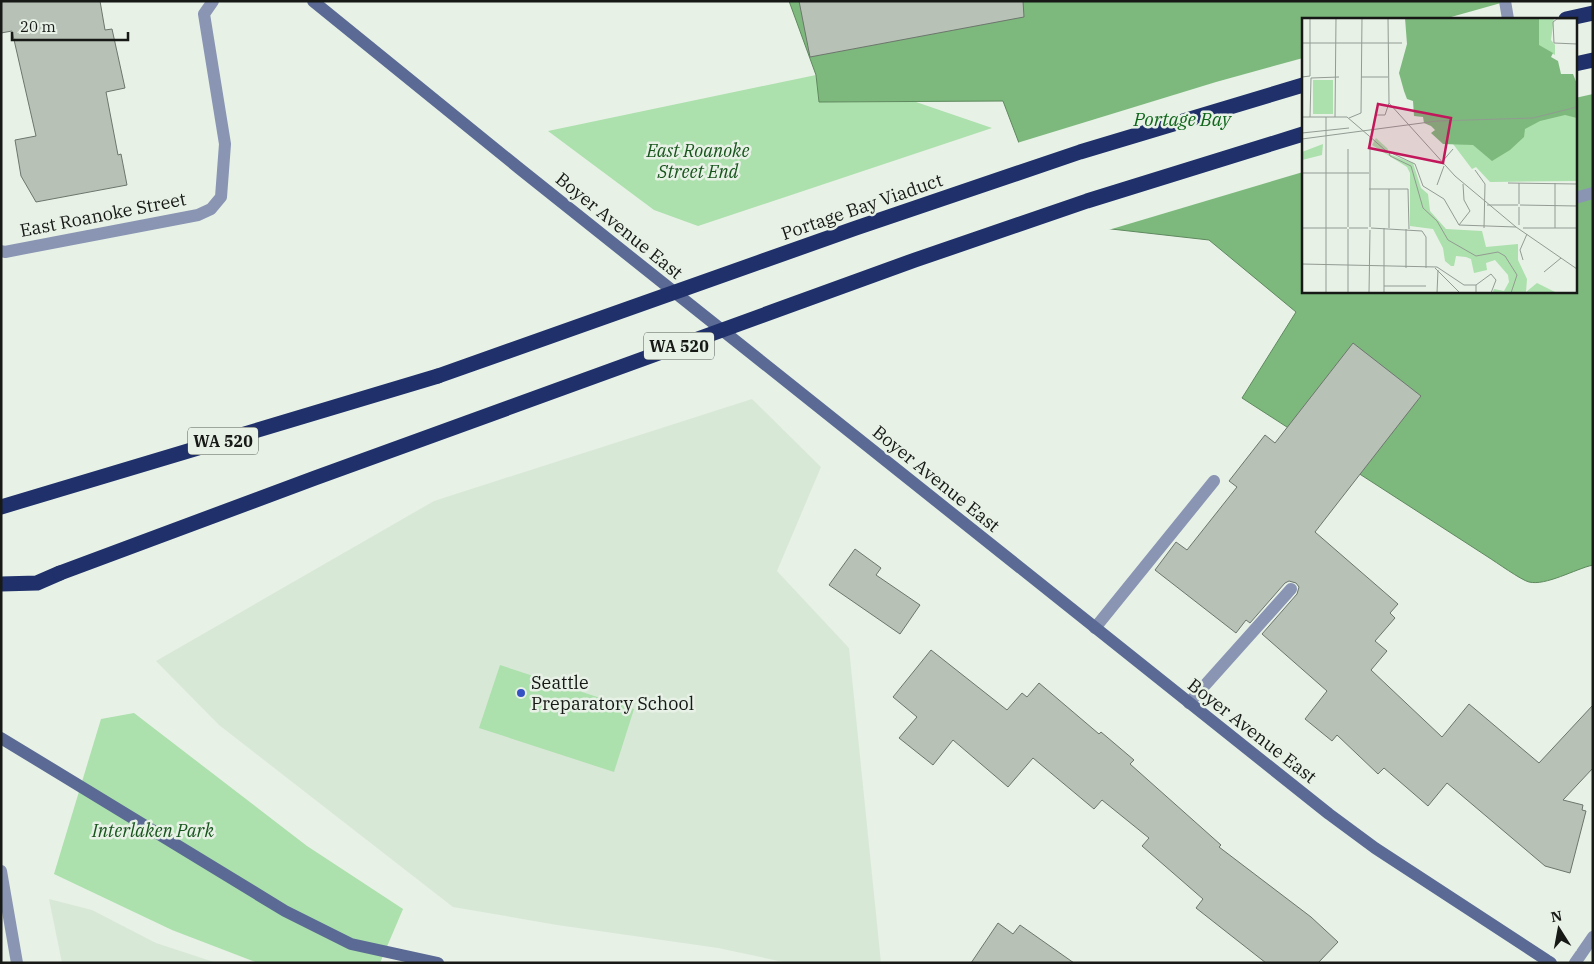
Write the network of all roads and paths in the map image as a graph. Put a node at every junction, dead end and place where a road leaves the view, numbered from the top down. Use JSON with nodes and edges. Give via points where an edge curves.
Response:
{"nodes":[{"id":1,"x":213,"y":1,"type":"edge"},
{"id":2,"x":313,"y":1,"type":"edge"},
{"id":3,"x":1505,"y":1,"type":"edge"},
{"id":4,"x":1593,"y":13,"type":"edge"},
{"id":5,"x":1508,"y":18,"type":"edge"},
{"id":6,"x":1570,"y":18,"type":"edge"},
{"id":7,"x":1593,"y":60,"type":"edge"},
{"id":8,"x":1576,"y":64,"type":"edge"},
{"id":9,"x":1302,"y":85,"type":"edge"},
{"id":10,"x":1302,"y":134,"type":"edge"},
{"id":11,"x":1593,"y":193,"type":"edge"},
{"id":12,"x":1576,"y":198,"type":"edge"},
{"id":13,"x":1,"y":252,"type":"edge"},
{"id":14,"x":1214,"y":482,"type":"dead end"},
{"id":15,"x":5,"y":506,"type":"edge"},
{"id":16,"x":1,"y":584,"type":"edge"},
{"id":17,"x":1291,"y":589,"type":"dead end"},
{"id":18,"x":1095,"y":628,"type":"junction"},
{"id":19,"x":1189,"y":703,"type":"junction"},
{"id":20,"x":1,"y":738,"type":"edge"},
{"id":21,"x":1,"y":871,"type":"edge"},
{"id":22,"x":1593,"y":937,"type":"edge"},
{"id":23,"x":17,"y":963,"type":"edge"},
{"id":24,"x":438,"y":963,"type":"edge"},
{"id":25,"x":1551,"y":963,"type":"edge"},
{"id":26,"x":1575,"y":963,"type":"edge"}],
"edges":[{"from":1,"to":13,"type":"street","name":"East Roanoke Street","via":[[204,14],[225,144],[221,197],[211,209],[198,215]]},
{"from":2,"to":18,"type":"street","name":"Boyer Avenue East","via":[[527,176]]},
{"from":3,"to":5,"type":"street"},
{"from":4,"to":6,"type":"highway"},
{"from":7,"to":8,"type":"highway"},
{"from":9,"to":15,"type":"highway","name":"Portage Bay Viaduct","number":"WA 520","bridge":true,"via":[[1080,152],[438,376]]},
{"from":10,"to":16,"type":"highway","number":"WA 520","bridge":true,"via":[[1087,201],[915,260],[315,478],[37,583]]},
{"from":11,"to":12,"type":"street"},
{"from":14,"to":18,"type":"street"},
{"from":17,"to":19,"type":"street"},
{"from":18,"to":19,"type":"street","name":"Boyer Avenue East"},
{"from":19,"to":25,"type":"street","name":"Boyer Avenue East","via":[[1375,848]]},
{"from":20,"to":24,"type":"street","via":[[285,911],[351,944]]},
{"from":21,"to":23,"type":"street"},
{"from":22,"to":26,"type":"street"}]}
